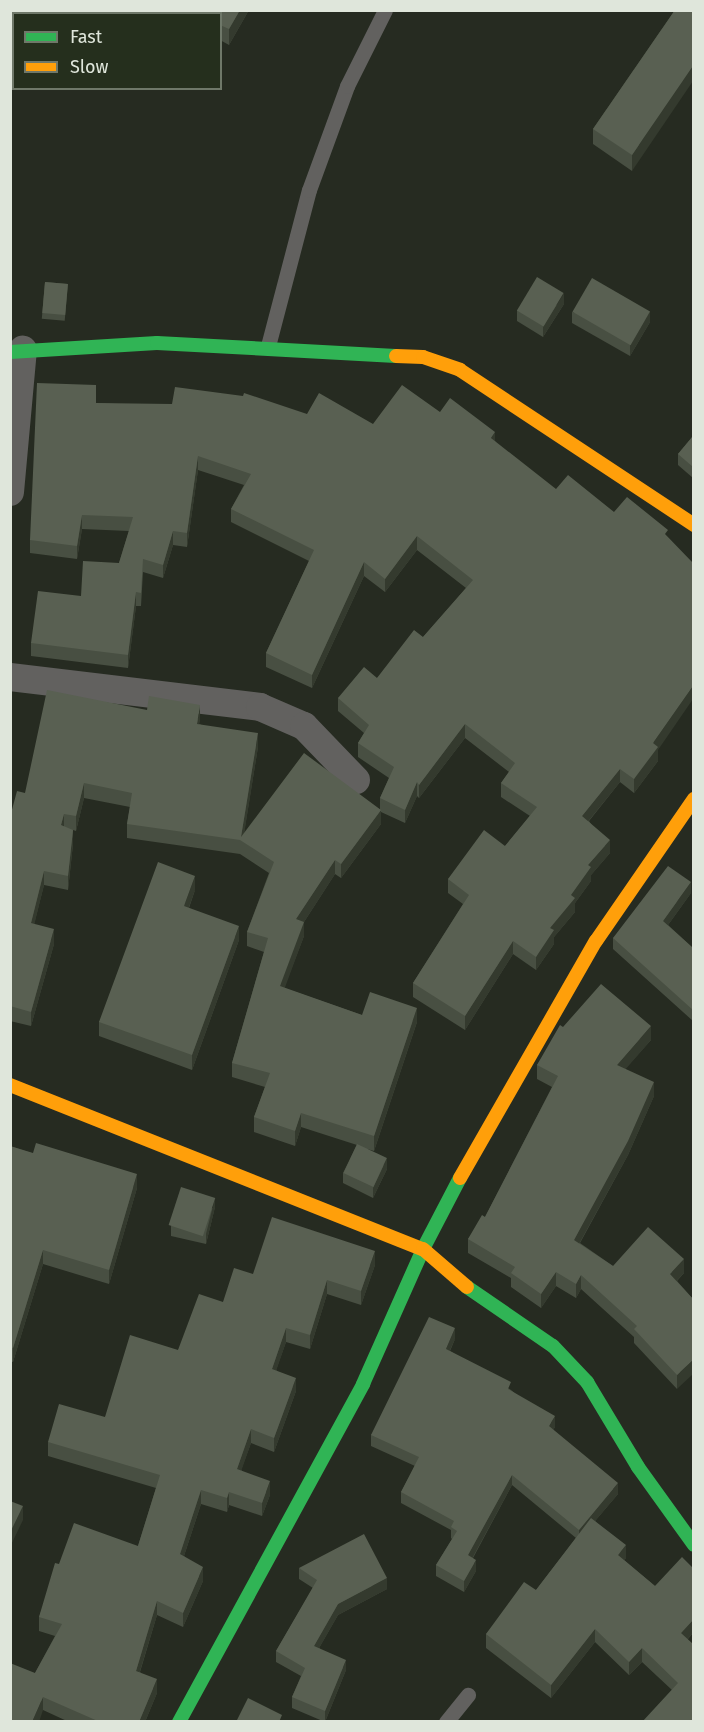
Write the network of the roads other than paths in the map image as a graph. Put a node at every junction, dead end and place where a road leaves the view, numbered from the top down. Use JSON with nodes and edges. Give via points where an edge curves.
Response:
{"nodes":[{"id":1,"x":385,"y":10,"type":"edge"},
{"id":2,"x":268,"y":346,"type":"junction"},
{"id":3,"x":17,"y":351,"type":"edge"},
{"id":4,"x":10,"y":492,"type":"edge"},
{"id":5,"x":693,"y":525,"type":"edge"},
{"id":6,"x":10,"y":677,"type":"edge"},
{"id":7,"x":356,"y":780,"type":"dead end"},
{"id":8,"x":693,"y":799,"type":"edge"},
{"id":9,"x":10,"y":1085,"type":"edge"},
{"id":10,"x":423,"y":1249,"type":"junction"},
{"id":11,"x":693,"y":1545,"type":"edge"},
{"id":12,"x":468,"y":1695,"type":"dead end"},
{"id":13,"x":179,"y":1722,"type":"edge"},
{"id":14,"x":446,"y":1722,"type":"edge"}],
"edges":[{"from":1,"to":2,"type":"lane","via":[[347,86],[309,189]]},
{"from":2,"to":3,"type":"street","via":[[157,343]]},
{"from":2,"to":5,"type":"street","via":[[423,357],[460,370]]},
{"from":3,"to":4,"type":"street"},
{"from":6,"to":7,"type":"street","via":[[260,706],[304,726]]},
{"from":8,"to":10,"type":"street","via":[[567,988],[483,1134]]},
{"from":9,"to":10,"type":"street"},
{"from":10,"to":11,"type":"street","via":[[480,1298],[553,1346],[587,1382],[638,1467]]},
{"from":10,"to":13,"type":"street","via":[[363,1383],[294,1518]]},
{"from":12,"to":14,"type":"lane"}]}
